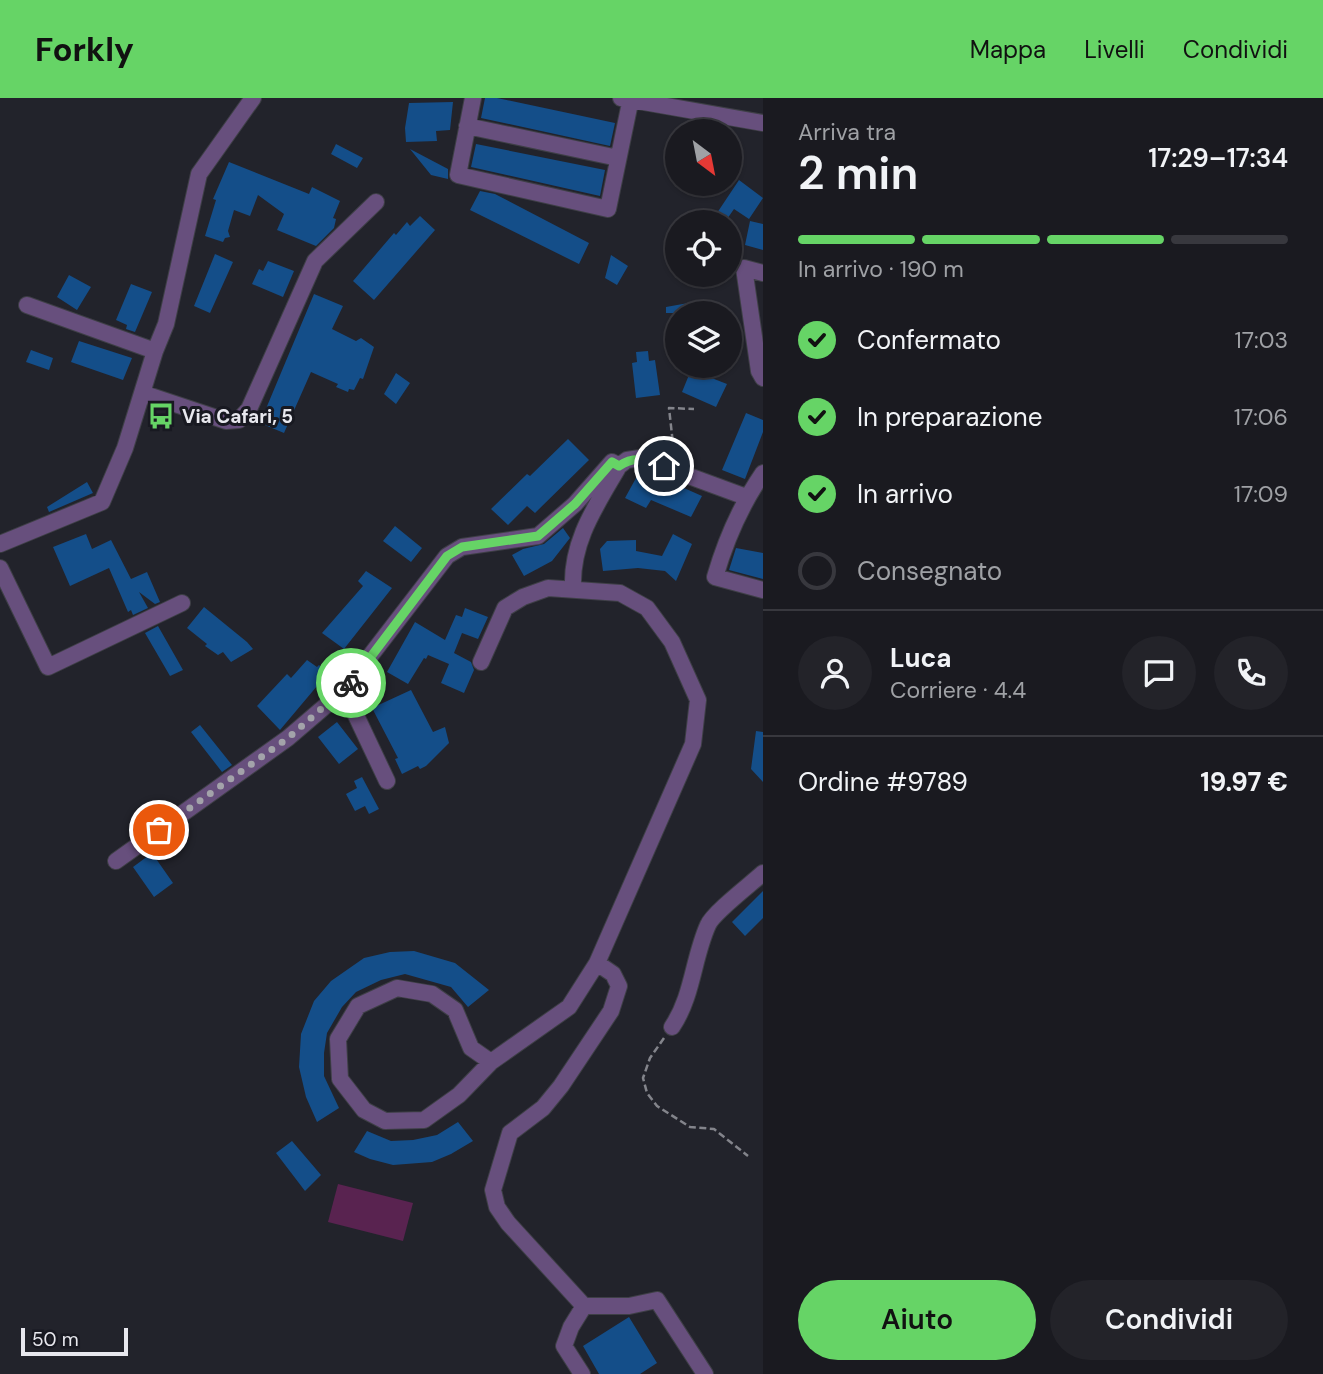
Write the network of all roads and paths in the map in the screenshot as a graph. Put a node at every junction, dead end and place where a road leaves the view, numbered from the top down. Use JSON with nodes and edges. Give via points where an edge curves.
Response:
{"nodes":[{"id":1,"x":253,"y":98,"type":"edge"},
{"id":2,"x":473,"y":98,"type":"edge"},
{"id":3,"x":627,"y":99,"type":"edge"},
{"id":4,"x":763,"y":123,"type":"edge"},
{"id":5,"x":467,"y":126,"type":"junction"},
{"id":6,"x":618,"y":158,"type":"junction"},
{"id":7,"x":376,"y":202,"type":"dead end"},
{"id":8,"x":763,"y":273,"type":"edge"},
{"id":9,"x":27,"y":306,"type":"dead end"},
{"id":10,"x":155,"y":351,"type":"junction"},
{"id":11,"x":763,"y":378,"type":"edge"},
{"id":12,"x":142,"y":393,"type":"junction"},
{"id":13,"x":694,"y":409,"type":"dead end"},
{"id":14,"x":619,"y":466,"type":"junction"},
{"id":15,"x":763,"y":473,"type":"edge"},
{"id":16,"x":687,"y":475,"type":"junction"},
{"id":17,"x":746,"y":497,"type":"junction"},
{"id":18,"x":0,"y":544,"type":"edge"},
{"id":19,"x":0,"y":568,"type":"edge"},
{"id":20,"x":573,"y":589,"type":"junction"},
{"id":21,"x":763,"y":590,"type":"edge"},
{"id":22,"x":182,"y":603,"type":"dead end"},
{"id":23,"x":481,"y":662,"type":"dead end"},
{"id":24,"x":344,"y":690,"type":"junction"},
{"id":25,"x":387,"y":781,"type":"dead end"},
{"id":26,"x":116,"y":860,"type":"dead end"},
{"id":27,"x":763,"y":873,"type":"edge"},
{"id":28,"x":597,"y":963,"type":"junction"},
{"id":29,"x":672,"y":1027,"type":"joint"},
{"id":30,"x":491,"y":1062,"type":"junction"},
{"id":31,"x":748,"y":1156,"type":"dead end"},
{"id":32,"x":584,"y":1306,"type":"junction"},
{"id":33,"x":582,"y":1374,"type":"edge"},
{"id":34,"x":705,"y":1374,"type":"edge"}],
"edges":[{"from":1,"to":10,"type":"street","via":[[199,174],[166,324]]},
{"from":2,"to":5,"type":"street"},
{"from":3,"to":4,"type":"street"},
{"from":3,"to":6,"type":"street"},
{"from":5,"to":6,"type":"street"},
{"from":5,"to":6,"type":"street","via":[[458,175],[608,209]]},
{"from":7,"to":12,"type":"street","via":[[315,261],[249,409],[239,419],[226,421]]},
{"from":8,"to":11,"type":"street","via":[[744,268]]},
{"from":9,"to":10,"type":"street"},
{"from":10,"to":12,"type":"street"},
{"from":12,"to":18,"type":"street","via":[[102,502]]},
{"from":13,"to":16,"type":"path","via":[[669,408],[673,444],[687,462]]},
{"from":14,"to":16,"type":"street","via":[[640,458]]},
{"from":14,"to":20,"type":"street","via":[[586,525],[572,563]]},
{"from":14,"to":24,"type":"street","via":[[612,462],[575,504],[538,536],[462,547],[447,556]]},
{"from":15,"to":17,"type":"street"},
{"from":16,"to":17,"type":"street"},
{"from":17,"to":21,"type":"street","via":[[715,577]]},
{"from":19,"to":22,"type":"street","via":[[48,667]]},
{"from":20,"to":23,"type":"street","via":[[548,588],[505,608]]},
{"from":20,"to":28,"type":"street","via":[[620,593],[647,608],[672,642],[698,700],[693,744]]},
{"from":24,"to":25,"type":"street"},
{"from":24,"to":26,"type":"street","via":[[288,738]]},
{"from":27,"to":29,"type":"street","via":[[708,922],[690,988]]},
{"from":28,"to":30,"type":"street","via":[[569,1007]]},
{"from":28,"to":32,"type":"street","via":[[613,974],[619,986],[611,1011],[543,1108],[510,1133],[493,1190],[508,1223]]},
{"from":29,"to":31,"type":"path","via":[[650,1058],[643,1078],[647,1093],[656,1106],[690,1127],[714,1129]]},
{"from":30,"to":30,"type":"street","via":[[459,1095],[425,1120],[385,1121],[364,1110],[340,1079],[338,1039],[358,1006],[397,988],[432,994],[455,1010],[471,1048]]},
{"from":32,"to":33,"type":"street","via":[[564,1346]]},
{"from":32,"to":34,"type":"street","via":[[629,1306],[657,1300]]}]}
